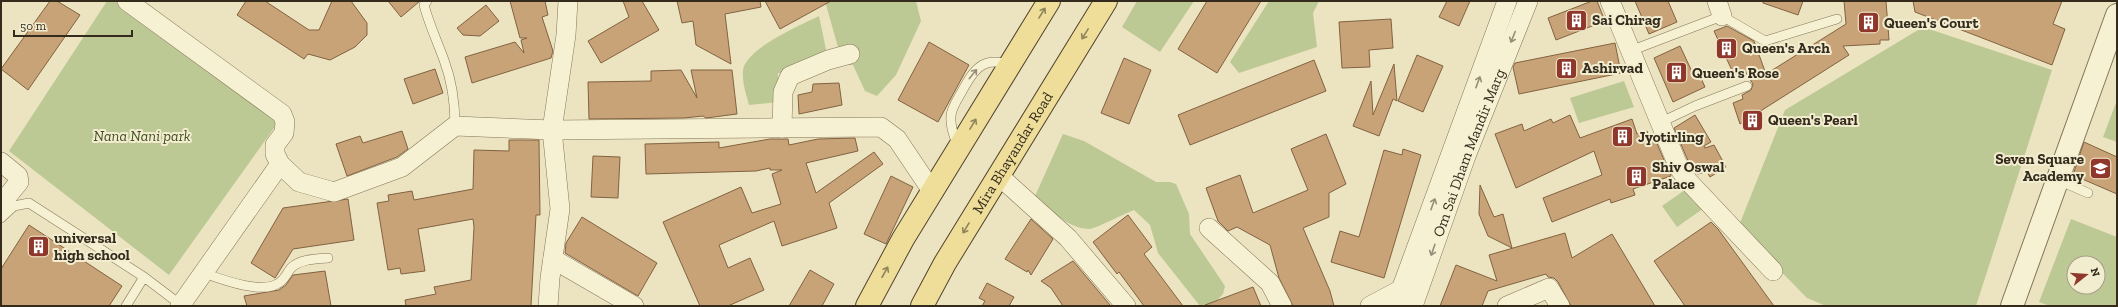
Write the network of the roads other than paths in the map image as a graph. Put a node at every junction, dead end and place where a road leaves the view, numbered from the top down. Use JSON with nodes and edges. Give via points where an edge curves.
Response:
{"nodes":[{"id":1,"x":127,"y":1,"type":"edge"},
{"id":2,"x":427,"y":1,"type":"edge"},
{"id":3,"x":568,"y":1,"type":"edge"},
{"id":4,"x":1049,"y":1,"type":"edge"},
{"id":5,"x":1106,"y":1,"type":"edge"},
{"id":6,"x":1507,"y":1,"type":"edge"},
{"id":7,"x":1528,"y":1,"type":"edge"},
{"id":8,"x":1610,"y":1,"type":"edge"},
{"id":9,"x":1720,"y":8,"type":"edge"},
{"id":10,"x":2117,"y":15,"type":"edge"},
{"id":11,"x":1837,"y":19,"type":"dead end"},
{"id":12,"x":1630,"y":52,"type":"junction"},
{"id":13,"x":850,"y":54,"type":"dead end"},
{"id":14,"x":1495,"y":59,"type":"junction"},
{"id":15,"x":1747,"y":86,"type":"dead end"},
{"id":16,"x":1659,"y":122,"type":"junction"},
{"id":17,"x":455,"y":126,"type":"junction"},
{"id":18,"x":782,"y":128,"type":"junction"},
{"id":19,"x":552,"y":130,"type":"junction"},
{"id":20,"x":1,"y":162,"type":"edge"},
{"id":21,"x":280,"y":164,"type":"junction"},
{"id":22,"x":998,"y":176,"type":"junction"},
{"id":23,"x":2058,"y":180,"type":"junction"},
{"id":24,"x":932,"y":191,"type":"junction"},
{"id":25,"x":2088,"y":193,"type":"dead end"},
{"id":26,"x":1,"y":204,"type":"edge"},
{"id":27,"x":1,"y":218,"type":"edge"},
{"id":28,"x":1209,"y":228,"type":"dead end"},
{"id":29,"x":328,"y":258,"type":"dead end"},
{"id":30,"x":552,"y":260,"type":"junction"},
{"id":31,"x":1773,"y":271,"type":"dead end"},
{"id":32,"x":203,"y":274,"type":"junction"},
{"id":33,"x":144,"y":277,"type":"junction"},
{"id":34,"x":1399,"y":298,"type":"edge"},
{"id":35,"x":180,"y":305,"type":"edge"},
{"id":36,"x":126,"y":306,"type":"edge"},
{"id":37,"x":548,"y":306,"type":"edge"},
{"id":38,"x":634,"y":306,"type":"edge"},
{"id":39,"x":867,"y":306,"type":"edge"},
{"id":40,"x":922,"y":306,"type":"edge"},
{"id":41,"x":1126,"y":306,"type":"edge"},
{"id":42,"x":1282,"y":306,"type":"edge"},
{"id":43,"x":1370,"y":306,"type":"edge"},
{"id":44,"x":1413,"y":306,"type":"edge"},
{"id":45,"x":1506,"y":306,"type":"edge"},
{"id":46,"x":1560,"y":306,"type":"edge"},
{"id":47,"x":2012,"y":306,"type":"edge"}],
"edges":[{"from":1,"to":21,"type":"street","via":[[282,114],[285,122],[284,133],[275,145],[275,154]]},
{"from":2,"to":17,"type":"lane","via":[[424,5],[445,61],[455,104]]},
{"from":3,"to":19,"type":"street","via":[[566,35]]},
{"from":24,"to":4,"type":"main road","one_way":true},
{"from":5,"to":22,"type":"main road","name":"Mira Bhayandar Road","one_way":true},
{"from":6,"to":14,"type":"street","name":"Om Sai Dham Mandir Marg"},
{"from":7,"to":14,"type":"street","name":"Om Sai Dham Mandir Marg","one_way":true},
{"from":8,"to":12,"type":"street"},
{"from":9,"to":11,"type":"lane","via":[[1765,41]]},
{"from":9,"to":12,"type":"lane"},
{"from":10,"to":23,"type":"street"},
{"from":12,"to":16,"type":"street"},
{"from":13,"to":18,"type":"street","via":[[790,76],[783,92]]},
{"from":34,"to":14,"type":"street","name":"Om Sai Dham Mandir Marg","one_way":true},
{"from":14,"to":44,"type":"street","name":"Om Sai Dham Mandir Marg","one_way":true,"via":[[1466,156]]},
{"from":15,"to":16,"type":"lane"},
{"from":16,"to":31,"type":"street","via":[[1679,168],[1688,181]]},
{"from":17,"to":19,"type":"street"},
{"from":17,"to":21,"type":"street","via":[[402,167],[334,192],[299,182]]},
{"from":18,"to":19,"type":"street"},
{"from":18,"to":24,"type":"street","via":[[881,127],[898,139]]},
{"from":19,"to":30,"type":"street","via":[[560,209]]},
{"from":20,"to":26,"type":"street","via":[[18,176],[19,182]]},
{"from":21,"to":32,"type":"street"},
{"from":22,"to":40,"type":"main road","name":"Mira Bhayandar Road","one_way":true},
{"from":22,"to":41,"type":"street","via":[[1068,238]]},
{"from":23,"to":25,"type":"lane"},
{"from":23,"to":47,"type":"street"},
{"from":39,"to":24,"type":"main road","one_way":true},
{"from":27,"to":33,"type":"lane","via":[[14,206],[29,203]]},
{"from":28,"to":42,"type":"street","via":[[1270,283]]},
{"from":29,"to":32,"type":"lane","via":[[298,262],[290,269],[286,278],[276,285],[254,287]]},
{"from":30,"to":37,"type":"street"},
{"from":30,"to":38,"type":"street"},
{"from":32,"to":35,"type":"street"},
{"from":33,"to":35,"type":"lane"},
{"from":33,"to":36,"type":"lane"},
{"from":34,"to":43,"type":"street"},
{"from":45,"to":46,"type":"street","via":[[1549,288]]}]}
